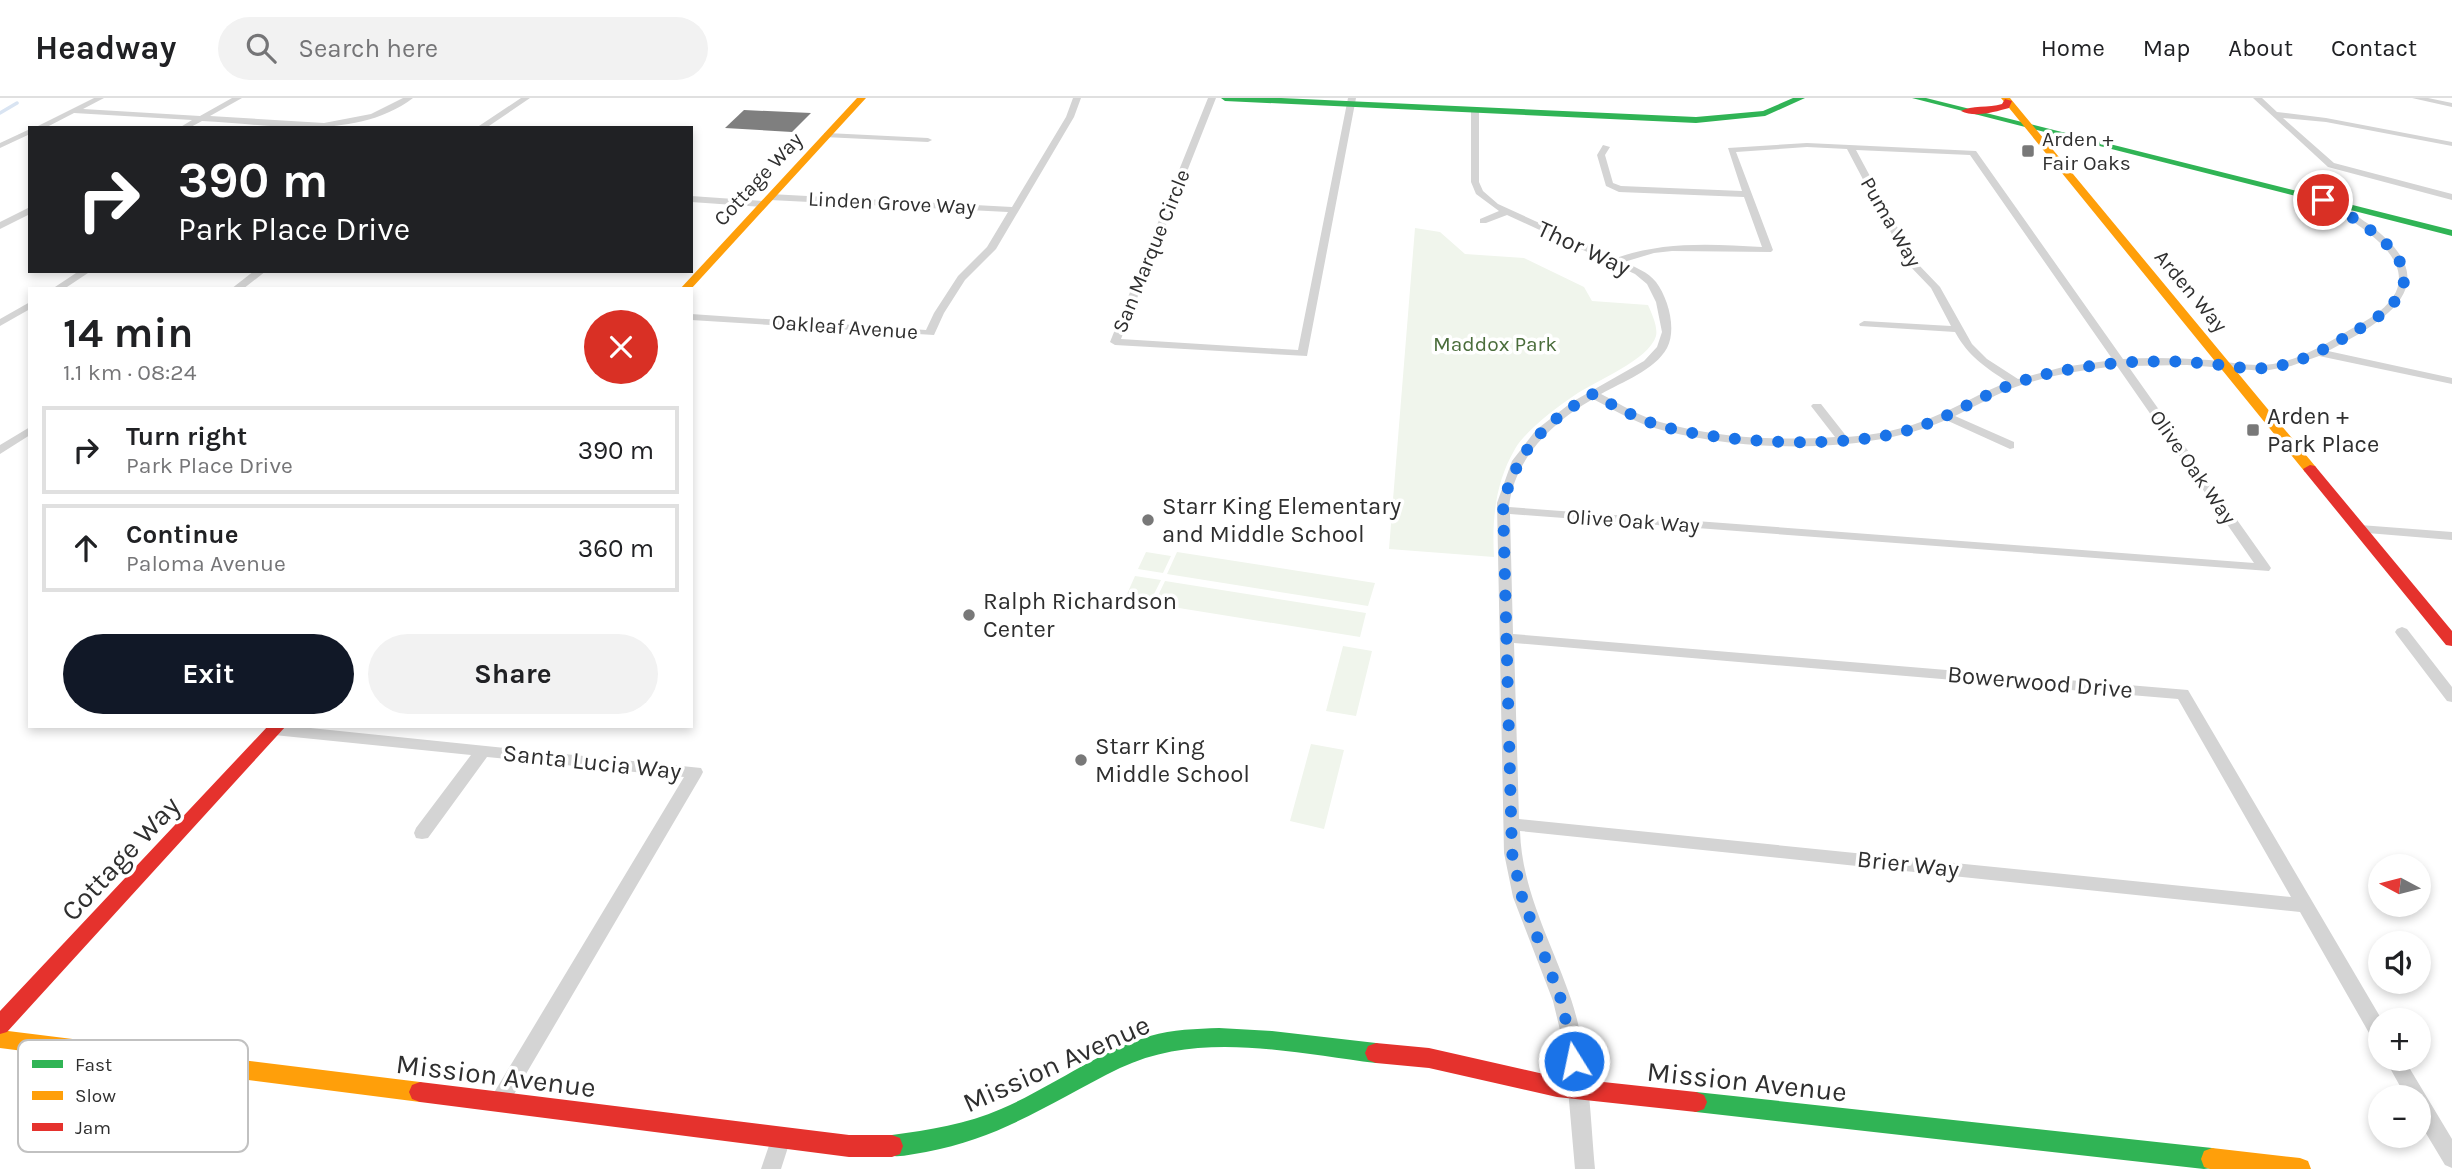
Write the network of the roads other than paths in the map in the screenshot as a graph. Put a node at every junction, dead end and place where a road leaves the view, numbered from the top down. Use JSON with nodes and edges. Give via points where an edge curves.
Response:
{"nodes":[{"id":1,"x":100,"y":98,"type":"edge"},
{"id":2,"x":238,"y":98,"type":"edge"},
{"id":3,"x":409,"y":98,"type":"edge"},
{"id":4,"x":526,"y":98,"type":"edge"},
{"id":5,"x":862,"y":98,"type":"edge"},
{"id":6,"x":1077,"y":98,"type":"edge"},
{"id":7,"x":1212,"y":98,"type":"edge"},
{"id":8,"x":1225,"y":98,"type":"edge"},
{"id":9,"x":1801,"y":98,"type":"edge"},
{"id":10,"x":1916,"y":98,"type":"edge"},
{"id":11,"x":2257,"y":98,"type":"edge"},
{"id":12,"x":2416,"y":98,"type":"edge"},
{"id":13,"x":2006,"y":100,"type":"edge"},
{"id":14,"x":1352,"y":101,"type":"edge"},
{"id":15,"x":2452,"y":105,"type":"edge"},
{"id":16,"x":1475,"y":110,"type":"junction"},
{"id":17,"x":72,"y":111,"type":"junction"},
{"id":18,"x":1965,"y":111,"type":"junction"},
{"id":19,"x":2273,"y":114,"type":"junction"},
{"id":20,"x":200,"y":118,"type":"junction"},
{"id":21,"x":42,"y":126,"type":"edge"},
{"id":22,"x":186,"y":126,"type":"edge"},
{"id":23,"x":328,"y":126,"type":"edge"},
{"id":24,"x":483,"y":126,"type":"edge"},
{"id":25,"x":2027,"y":126,"type":"junction"},
{"id":26,"x":28,"y":132,"type":"edge"},
{"id":27,"x":827,"y":135,"type":"junction"},
{"id":28,"x":928,"y":140,"type":"dead end"},
{"id":29,"x":2094,"y":143,"type":"junction"},
{"id":30,"x":2452,"y":144,"type":"edge"},
{"id":31,"x":0,"y":146,"type":"edge"},
{"id":32,"x":1606,"y":147,"type":"dead end"},
{"id":33,"x":1850,"y":147,"type":"junction"},
{"id":34,"x":2052,"y":156,"type":"junction"},
{"id":35,"x":1747,"y":194,"type":"junction"},
{"id":36,"x":2452,"y":197,"type":"edge"},
{"id":37,"x":693,"y":199,"type":"edge"},
{"id":38,"x":767,"y":200,"type":"junction"},
{"id":39,"x":2323,"y":200,"type":"junction"},
{"id":40,"x":28,"y":211,"type":"edge"},
{"id":41,"x":1015,"y":211,"type":"junction"},
{"id":42,"x":1506,"y":212,"type":"junction"},
{"id":43,"x":1483,"y":221,"type":"dead end"},
{"id":44,"x":0,"y":226,"type":"edge"},
{"id":45,"x":2452,"y":233,"type":"edge"},
{"id":46,"x":1617,"y":261,"type":"junction"},
{"id":47,"x":83,"y":273,"type":"edge"},
{"id":48,"x":258,"y":273,"type":"edge"},
{"id":49,"x":60,"y":287,"type":"edge"},
{"id":50,"x":239,"y":287,"type":"edge"},
{"id":51,"x":687,"y":287,"type":"edge"},
{"id":52,"x":28,"y":306,"type":"edge"},
{"id":53,"x":693,"y":317,"type":"edge"},
{"id":54,"x":0,"y":323,"type":"edge"},
{"id":55,"x":1864,"y":324,"type":"dead end"},
{"id":56,"x":1958,"y":329,"type":"junction"},
{"id":57,"x":2317,"y":352,"type":"junction"},
{"id":58,"x":2120,"y":363,"type":"junction"},
{"id":59,"x":2225,"y":365,"type":"junction"},
{"id":60,"x":2452,"y":381,"type":"edge"},
{"id":61,"x":2017,"y":383,"type":"junction"},
{"id":62,"x":1593,"y":394,"type":"junction"},
{"id":63,"x":1817,"y":407,"type":"dead end"},
{"id":64,"x":1945,"y":415,"type":"junction"},
{"id":65,"x":28,"y":431,"type":"edge"},
{"id":66,"x":1844,"y":441,"type":"junction"},
{"id":67,"x":2010,"y":444,"type":"dead end"},
{"id":68,"x":0,"y":450,"type":"edge"},
{"id":69,"x":1503,"y":510,"type":"junction"},
{"id":70,"x":2360,"y":529,"type":"junction"},
{"id":71,"x":2452,"y":536,"type":"edge"},
{"id":72,"x":2402,"y":632,"type":"dead end"},
{"id":73,"x":1506,"y":638,"type":"junction"},
{"id":74,"x":2452,"y":641,"type":"edge"},
{"id":75,"x":2452,"y":697,"type":"edge"},
{"id":76,"x":276,"y":728,"type":"edge"},
{"id":77,"x":483,"y":751,"type":"junction"},
{"id":78,"x":1510,"y":824,"type":"junction"},
{"id":79,"x":422,"y":833,"type":"dead end"},
{"id":80,"x":2305,"y":905,"type":"junction"},
{"id":81,"x":2368,"y":1013,"type":"edge"},
{"id":82,"x":0,"y":1026,"type":"edge"},
{"id":83,"x":0,"y":1039,"type":"edge"},
{"id":84,"x":18,"y":1041,"type":"edge"},
{"id":85,"x":248,"y":1070,"type":"edge"},
{"id":86,"x":1578,"y":1089,"type":"junction"},
{"id":87,"x":499,"y":1102,"type":"junction"},
{"id":88,"x":2431,"y":1122,"type":"edge"},
{"id":89,"x":781,"y":1138,"type":"junction"},
{"id":90,"x":2452,"y":1158,"type":"edge"},
{"id":91,"x":771,"y":1169,"type":"edge"},
{"id":92,"x":1585,"y":1169,"type":"edge"},
{"id":93,"x":2300,"y":1169,"type":"edge"}],
"edges":[{"from":1,"to":17,"type":"street"},
{"from":2,"to":20,"type":"street"},
{"from":3,"to":23,"type":"street","via":[[379,114]]},
{"from":4,"to":24,"type":"street"},
{"from":5,"to":27,"type":"main road","name":"Cottage Way"},
{"from":6,"to":41,"type":"street","name":"Oakleaf Avenue"},
{"from":7,"to":14,"type":"street","name":"San Marque Circle","via":[[1115,342],[1303,354]]},
{"from":8,"to":14,"type":"main road"},
{"from":9,"to":16,"type":"main road","via":[[1775,110],[1726,119]]},
{"from":10,"to":18,"type":"main road"},
{"from":11,"to":19,"type":"street"},
{"from":12,"to":15,"type":"street"},
{"from":13,"to":18,"type":"main road","via":[[2002,108]]},
{"from":13,"to":25,"type":"main road","name":"Arden Way"},
{"from":14,"to":16,"type":"main road"},
{"from":16,"to":42,"type":"street","name":"Thor Way","via":[[1476,185],[1486,199]]},
{"from":17,"to":20,"type":"street"},
{"from":17,"to":21,"type":"street"},
{"from":18,"to":25,"type":"main road"},
{"from":19,"to":30,"type":"street"},
{"from":19,"to":36,"type":"street","via":[[2337,167]]},
{"from":20,"to":22,"type":"street"},
{"from":20,"to":23,"type":"street"},
{"from":25,"to":29,"type":"main road"},
{"from":25,"to":34,"type":"main road","name":"Arden Way"},
{"from":26,"to":31,"type":"street"},
{"from":27,"to":28,"type":"street"},
{"from":27,"to":38,"type":"main road","name":"Cottage Way"},
{"from":29,"to":34,"type":"main road","via":[[2062,146]]},
{"from":29,"to":39,"type":"main road"},
{"from":32,"to":35,"type":"street","via":[[1601,155],[1612,187]]},
{"from":33,"to":35,"type":"street","name":"Olive Oak Way","via":[[1788,145],[1731,150]]},
{"from":33,"to":56,"type":"street","name":"Puma Way","via":[[1912,263],[1935,287]]},
{"from":33,"to":58,"type":"street","name":"Olive Oak Way","via":[[1973,153]]},
{"from":34,"to":59,"type":"main road","name":"Arden Way"},
{"from":35,"to":46,"type":"street","name":"Olive Oak Way","via":[[1768,250],[1680,247],[1646,250]]},
{"from":37,"to":38,"type":"street","name":"Linden Grove Way"},
{"from":38,"to":41,"type":"street","name":"Linden Grove Way"},
{"from":38,"to":51,"type":"main road","name":"Cottage Way"},
{"from":39,"to":45,"type":"main road"},
{"from":39,"to":57,"type":"street","via":[[2386,243],[2401,264],[2404,283],[2396,300],[2369,323]]},
{"from":40,"to":44,"type":"street"},
{"from":41,"to":53,"type":"street","name":"Oakleaf Avenue","via":[[991,249],[950,293],[930,333]]},
{"from":42,"to":43,"type":"street","name":"Thor Way"},
{"from":42,"to":46,"type":"street","name":"Thor Way"},
{"from":46,"to":62,"type":"street","name":"Thor Way","via":[[1654,287],[1667,337],[1648,363]]},
{"from":47,"to":49,"type":"street"},
{"from":48,"to":50,"type":"street"},
{"from":52,"to":54,"type":"street"},
{"from":55,"to":56,"type":"street"},
{"from":56,"to":61,"type":"street","name":"Puma Way","via":[[1983,361]]},
{"from":57,"to":59,"type":"street","via":[[2272,367]]},
{"from":57,"to":60,"type":"street"},
{"from":58,"to":59,"type":"street"},
{"from":58,"to":61,"type":"street"},
{"from":58,"to":69,"type":"street","name":"Olive Oak Way","via":[[2264,568]]},
{"from":59,"to":70,"type":"main road","name":"Arden Way"},
{"from":61,"to":64,"type":"street"},
{"from":62,"to":66,"type":"street","via":[[1637,417],[1692,433]]},
{"from":62,"to":69,"type":"street","name":"Thor Way","via":[[1557,417],[1530,443],[1510,480]]},
{"from":63,"to":66,"type":"street"},
{"from":64,"to":66,"type":"street","via":[[1889,435]]},
{"from":64,"to":67,"type":"street"},
{"from":65,"to":68,"type":"street"},
{"from":69,"to":73,"type":"street","name":"Thor Way"},
{"from":70,"to":71,"type":"street"},
{"from":70,"to":74,"type":"main road","name":"Arden Way"},
{"from":72,"to":75,"type":"street"},
{"from":73,"to":78,"type":"street","name":"Thor Way"},
{"from":73,"to":80,"type":"street","name":"Bowerwood Drive","via":[[2183,694]]},
{"from":76,"to":77,"type":"street","name":"Santa Lucia Way"},
{"from":76,"to":82,"type":"main road","name":"Cottage Way"},
{"from":77,"to":79,"type":"street"},
{"from":77,"to":87,"type":"street","name":"Santa Lucia Way","via":[[695,772]]},
{"from":78,"to":80,"type":"street","name":"Brier Way"},
{"from":78,"to":86,"type":"street","name":"Thor Way","via":[[1522,897],[1562,1002]]},
{"from":80,"to":81,"type":"street","name":"Bowerwood Drive"},
{"from":83,"to":84,"type":"main road","name":"Mission Avenue"},
{"from":85,"to":87,"type":"main road","name":"Mission Avenue"},
{"from":86,"to":89,"type":"main road","name":"Mission Avenue","via":[[1429,1058],[1240,1038],[1192,1038],[1134,1052],[1010,1116],[931,1141],[849,1146]]},
{"from":86,"to":92,"type":"street","name":"Thor Way"},
{"from":86,"to":93,"type":"main road","name":"Mission Avenue"},
{"from":87,"to":89,"type":"main road","name":"Mission Avenue"},
{"from":88,"to":90,"type":"street"},
{"from":89,"to":91,"type":"street"}]}
